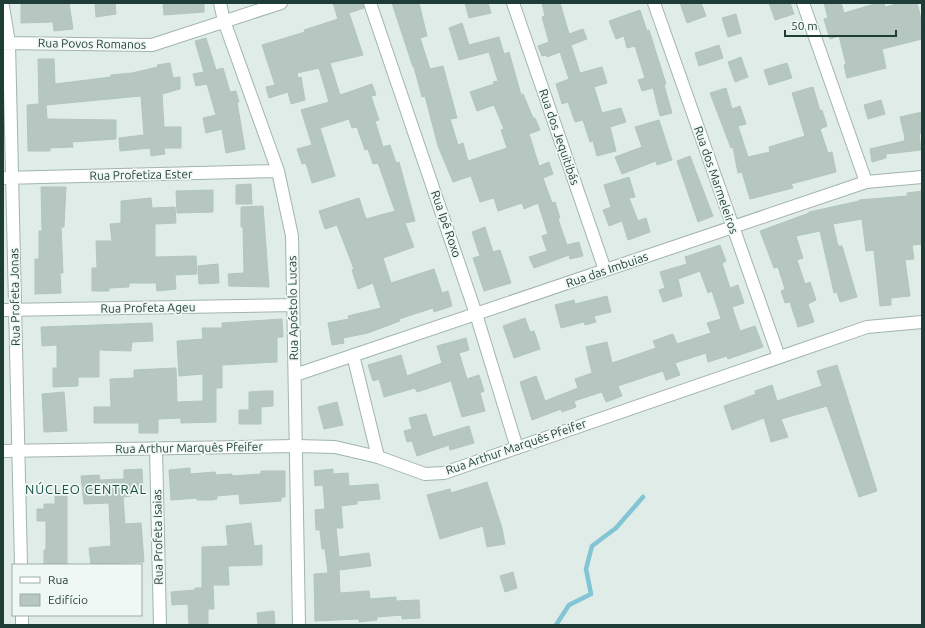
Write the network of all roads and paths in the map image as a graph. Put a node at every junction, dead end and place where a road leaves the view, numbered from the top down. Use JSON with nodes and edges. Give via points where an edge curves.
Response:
{"nodes":[{"id":1,"x":220,"y":3,"type":"edge"},
{"id":2,"x":281,"y":3,"type":"edge"},
{"id":3,"x":370,"y":3,"type":"edge"},
{"id":4,"x":513,"y":3,"type":"edge"},
{"id":5,"x":654,"y":3,"type":"edge"},
{"id":6,"x":803,"y":3,"type":"edge"},
{"id":7,"x":3,"y":6,"type":"edge"},
{"id":8,"x":224,"y":21,"type":"junction"},
{"id":9,"x":6,"y":43,"type":"edge"},
{"id":10,"x":278,"y":171,"type":"junction"},
{"id":11,"x":922,"y":177,"type":"edge"},
{"id":12,"x":8,"y":178,"type":"edge"},
{"id":13,"x":866,"y":182,"type":"junction"},
{"id":14,"x":733,"y":227,"type":"junction"},
{"id":15,"x":605,"y":270,"type":"junction"},
{"id":16,"x":293,"y":305,"type":"junction"},
{"id":17,"x":9,"y":310,"type":"edge"},
{"id":18,"x":476,"y":314,"type":"junction"},
{"id":19,"x":922,"y":322,"type":"edge"},
{"id":20,"x":353,"y":355,"type":"junction"},
{"id":21,"x":779,"y":357,"type":"junction"},
{"id":22,"x":295,"y":375,"type":"junction"},
{"id":23,"x":296,"y":446,"type":"junction"},
{"id":24,"x":156,"y":448,"type":"junction"},
{"id":25,"x":517,"y":448,"type":"junction"},
{"id":26,"x":18,"y":450,"type":"junction"},
{"id":27,"x":3,"y":451,"type":"edge"},
{"id":28,"x":378,"y":457,"type":"junction"},
{"id":29,"x":21,"y":564,"type":"edge"},
{"id":30,"x":160,"y":625,"type":"edge"},
{"id":31,"x":299,"y":625,"type":"edge"}],
"edges":[{"from":1,"to":8,"type":"street","name":"Rua Apóstolo Lucas"},
{"from":2,"to":8,"type":"street","name":"Rua Povos Romanos"},
{"from":3,"to":18,"type":"street","name":"Rua Ipê Roxo"},
{"from":4,"to":15,"type":"street","name":"Rua dos Jequitibás"},
{"from":5,"to":14,"type":"street","name":"Rua dos Marmeleiros"},
{"from":6,"to":13,"type":"street"},
{"from":7,"to":9,"type":"street","name":"Rua Profeta Jonas"},
{"from":8,"to":9,"type":"street","name":"Rua Povos Romanos","via":[[152,45]]},
{"from":8,"to":10,"type":"street","name":"Rua Apóstolo Lucas"},
{"from":9,"to":12,"type":"street","name":"Rua Profeta Jonas"},
{"from":10,"to":12,"type":"street","name":"Rua Profetiza Ester"},
{"from":10,"to":16,"type":"street","name":"Rua Apóstolo Lucas","via":[[292,236]]},
{"from":11,"to":13,"type":"street","name":"Rua das Imbuias"},
{"from":12,"to":17,"type":"street","name":"Rua Profeta Jonas"},
{"from":13,"to":14,"type":"street","name":"Rua das Imbuias"},
{"from":14,"to":15,"type":"street","name":"Rua das Imbuias"},
{"from":14,"to":21,"type":"street","name":"Rua dos Marmeleiros"},
{"from":15,"to":18,"type":"street","name":"Rua das Imbuias"},
{"from":16,"to":17,"type":"street","name":"Rua Profeta Ageu"},
{"from":16,"to":22,"type":"street","name":"Rua Apóstolo Lucas"},
{"from":17,"to":26,"type":"street","name":"Rua Profeta Jonas"},
{"from":18,"to":20,"type":"street","name":"Rua das Imbuias"},
{"from":18,"to":25,"type":"street","name":"Rua Ipê Roxo"},
{"from":19,"to":21,"type":"street","name":"Rua Arthur Marquês Pfeifer","via":[[867,327]]},
{"from":20,"to":22,"type":"street","name":"Rua das Imbuias"},
{"from":20,"to":28,"type":"street"},
{"from":21,"to":25,"type":"street","name":"Rua Arthur Marquês Pfeifer"},
{"from":22,"to":23,"type":"street","name":"Rua Apóstolo Lucas"},
{"from":23,"to":24,"type":"street","name":"Rua Arthur Marquês Pfeifer"},
{"from":23,"to":28,"type":"street","name":"Rua Arthur Marquês Pfeifer","via":[[335,447]]},
{"from":23,"to":31,"type":"street","name":"Rua Apóstolo Lucas"},
{"from":24,"to":26,"type":"street","name":"Rua Arthur Marquês Pfeifer"},
{"from":24,"to":30,"type":"street","name":"Rua Profeta Isaias"},
{"from":25,"to":28,"type":"street","name":"Rua Arthur Marquês Pfeifer","via":[[444,473],[431,474]]},
{"from":26,"to":27,"type":"street","name":"Rua Arthur Marquês Pfeifer"},
{"from":26,"to":29,"type":"street","name":"Rua Profeta Jonas"}]}
